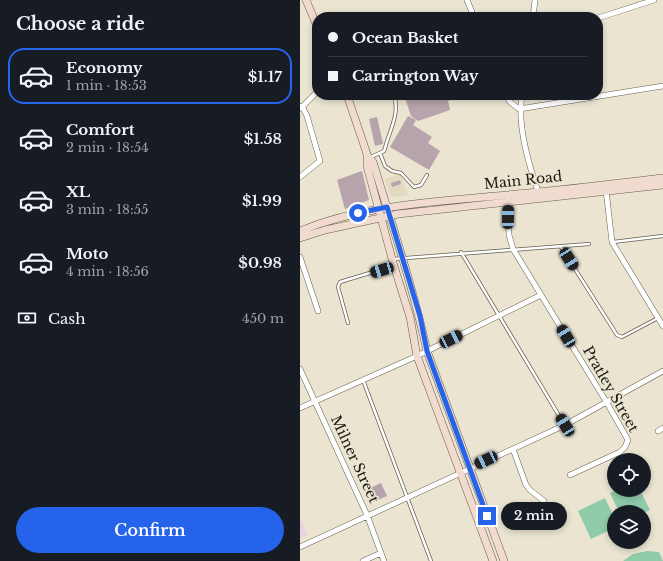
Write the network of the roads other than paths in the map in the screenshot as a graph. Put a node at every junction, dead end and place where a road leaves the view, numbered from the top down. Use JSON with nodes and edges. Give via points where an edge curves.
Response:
{"nodes":[{"id":1,"x":306,"y":0,"type":"edge"},
{"id":2,"x":467,"y":0,"type":"edge"},
{"id":3,"x":535,"y":0,"type":"edge"},
{"id":4,"x":654,"y":0,"type":"edge"},
{"id":5,"x":472,"y":12,"type":"edge"},
{"id":6,"x":534,"y":12,"type":"edge"},
{"id":7,"x":312,"y":14,"type":"edge"},
{"id":8,"x":603,"y":16,"type":"edge"},
{"id":9,"x":663,"y":86,"type":"edge"},
{"id":10,"x":603,"y":96,"type":"edge"},
{"id":11,"x":312,"y":97,"type":"edge"},
{"id":12,"x":349,"y":100,"type":"edge"},
{"id":13,"x":395,"y":100,"type":"edge"},
{"id":14,"x":509,"y":100,"type":"edge"},
{"id":15,"x":521,"y":100,"type":"edge"},
{"id":16,"x":575,"y":100,"type":"edge"},
{"id":17,"x":301,"y":107,"type":"edge"},
{"id":18,"x":519,"y":109,"type":"junction"},
{"id":19,"x":380,"y":153,"type":"junction"},
{"id":20,"x":367,"y":157,"type":"junction"},
{"id":21,"x":427,"y":175,"type":"dead end"},
{"id":22,"x":300,"y":177,"type":"edge"},
{"id":23,"x":663,"y":178,"type":"edge"},
{"id":24,"x":663,"y":185,"type":"edge"},
{"id":25,"x":606,"y":188,"type":"junction"},
{"id":26,"x":538,"y":192,"type":"junction"},
{"id":27,"x":508,"y":198,"type":"junction"},
{"id":28,"x":541,"y":199,"type":"junction"},
{"id":29,"x":387,"y":207,"type":"junction"},
{"id":30,"x":379,"y":209,"type":"junction"},
{"id":31,"x":389,"y":215,"type":"junction"},
{"id":32,"x":381,"y":217,"type":"junction"},
{"id":33,"x":300,"y":231,"type":"edge"},
{"id":34,"x":663,"y":236,"type":"edge"},
{"id":35,"x":300,"y":238,"type":"edge"},
{"id":36,"x":612,"y":242,"type":"junction"},
{"id":37,"x":589,"y":244,"type":"dead end"},
{"id":38,"x":561,"y":247,"type":"junction"},
{"id":39,"x":513,"y":249,"type":"junction"},
{"id":40,"x":461,"y":252,"type":"junction"},
{"id":41,"x":300,"y":257,"type":"edge"},
{"id":42,"x":402,"y":257,"type":"junction"},
{"id":43,"x":393,"y":263,"type":"junction"},
{"id":44,"x":541,"y":295,"type":"junction"},
{"id":45,"x":318,"y":311,"type":"dead end"},
{"id":46,"x":500,"y":316,"type":"junction"},
{"id":47,"x":658,"y":318,"type":"junction"},
{"id":48,"x":348,"y":323,"type":"dead end"},
{"id":49,"x":663,"y":326,"type":"edge"},
{"id":50,"x":427,"y":351,"type":"junction"},
{"id":51,"x":417,"y":356,"type":"junction"},
{"id":52,"x":300,"y":369,"type":"edge"},
{"id":53,"x":663,"y":372,"type":"edge"},
{"id":54,"x":363,"y":380,"type":"junction"},
{"id":55,"x":315,"y":401,"type":"junction"},
{"id":56,"x":607,"y":403,"type":"junction"},
{"id":57,"x":300,"y":408,"type":"edge"},
{"id":58,"x":565,"y":425,"type":"junction"},
{"id":59,"x":513,"y":449,"type":"junction"},
{"id":60,"x":469,"y":468,"type":"junction"},
{"id":61,"x":460,"y":473,"type":"junction"},
{"id":62,"x":570,"y":475,"type":"dead end"},
{"id":63,"x":407,"y":497,"type":"junction"},
{"id":64,"x":544,"y":501,"type":"dead end"},
{"id":65,"x":367,"y":515,"type":"junction"},
{"id":66,"x":300,"y":547,"type":"edge"},
{"id":67,"x":380,"y":553,"type":"junction"},
{"id":68,"x":363,"y":561,"type":"edge"},
{"id":69,"x":384,"y":561,"type":"edge"},
{"id":70,"x":431,"y":561,"type":"edge"},
{"id":71,"x":493,"y":561,"type":"edge"},
{"id":72,"x":504,"y":561,"type":"edge"}],
"edges":[{"from":1,"to":7,"type":"street"},
{"from":2,"to":5,"type":"street"},
{"from":3,"to":6,"type":"street"},
{"from":4,"to":8,"type":"street"},
{"from":9,"to":10,"type":"street"},
{"from":11,"to":17,"type":"street"},
{"from":12,"to":20,"type":"street"},
{"from":13,"to":19,"type":"lane","via":[[396,114],[385,148]]},
{"from":14,"to":18,"type":"street"},
{"from":15,"to":18,"type":"street"},
{"from":16,"to":18,"type":"street"},
{"from":17,"to":22,"type":"street","via":[[307,116],[320,160]]},
{"from":18,"to":26,"type":"street"},
{"from":19,"to":20,"type":"lane"},
{"from":19,"to":21,"type":"lane","via":[[385,166],[401,173],[414,187],[421,185]]},
{"from":20,"to":29,"type":"street","via":[[373,162]]},
{"from":20,"to":30,"type":"street","via":[[367,166]]},
{"from":23,"to":25,"type":"street","name":"Main Road"},
{"from":24,"to":25,"type":"street","name":"Main Road"},
{"from":25,"to":26,"type":"street","name":"Main Road"},
{"from":25,"to":28,"type":"street","name":"Main Road"},
{"from":25,"to":36,"type":"street"},
{"from":26,"to":27,"type":"street","name":"Main Road"},
{"from":26,"to":28,"type":"street"},
{"from":27,"to":28,"type":"street","name":"Main Road"},
{"from":27,"to":29,"type":"street","name":"Main Road"},
{"from":27,"to":31,"type":"street","name":"Main Road"},
{"from":27,"to":39,"type":"street","name":"Pratley Street","via":[[509,235]]},
{"from":29,"to":30,"type":"street","name":"Main Road"},
{"from":29,"to":31,"type":"street"},
{"from":30,"to":32,"type":"street"},
{"from":30,"to":33,"type":"street","name":"Main Road"},
{"from":31,"to":32,"type":"street","name":"Main Road"},
{"from":31,"to":42,"type":"street"},
{"from":32,"to":35,"type":"street","name":"Main Road"},
{"from":32,"to":43,"type":"street"},
{"from":34,"to":36,"type":"lane"},
{"from":36,"to":47,"type":"street"},
{"from":37,"to":38,"type":"lane"},
{"from":38,"to":39,"type":"lane"},
{"from":38,"to":47,"type":"lane","via":[[614,332],[620,337]]},
{"from":39,"to":40,"type":"lane"},
{"from":39,"to":44,"type":"street","name":"Pratley Street"},
{"from":40,"to":42,"type":"lane"},
{"from":40,"to":46,"type":"lane"},
{"from":41,"to":45,"type":"street"},
{"from":42,"to":43,"type":"lane"},
{"from":42,"to":50,"type":"street","via":[[420,316]]},
{"from":43,"to":48,"type":"lane","via":[[340,282],[338,287]]},
{"from":43,"to":51,"type":"street","via":[[410,316]]},
{"from":44,"to":46,"type":"street"},
{"from":44,"to":56,"type":"street","name":"Pratley Street"},
{"from":46,"to":50,"type":"street"},
{"from":46,"to":58,"type":"lane"},
{"from":47,"to":49,"type":"street"},
{"from":50,"to":51,"type":"street"},
{"from":50,"to":60,"type":"street"},
{"from":51,"to":54,"type":"street"},
{"from":51,"to":61,"type":"street"},
{"from":52,"to":55,"type":"street","name":"Milner Street"},
{"from":53,"to":56,"type":"street"},
{"from":54,"to":55,"type":"street"},
{"from":54,"to":63,"type":"lane"},
{"from":55,"to":57,"type":"street"},
{"from":55,"to":65,"type":"street","name":"Milner Street"},
{"from":56,"to":58,"type":"street"},
{"from":56,"to":62,"type":"street","name":"Pratley Street","via":[[628,440],[627,444],[620,452]]},
{"from":58,"to":59,"type":"street"},
{"from":59,"to":60,"type":"street"},
{"from":59,"to":64,"type":"street","via":[[526,485]]},
{"from":60,"to":61,"type":"street"},
{"from":60,"to":72,"type":"street"},
{"from":61,"to":63,"type":"street"},
{"from":61,"to":71,"type":"street"},
{"from":63,"to":65,"type":"street"},
{"from":63,"to":70,"type":"lane"},
{"from":65,"to":66,"type":"street"},
{"from":65,"to":67,"type":"street","name":"Milner Street"},
{"from":67,"to":68,"type":"street"},
{"from":67,"to":69,"type":"street","name":"Milner Street"}]}
